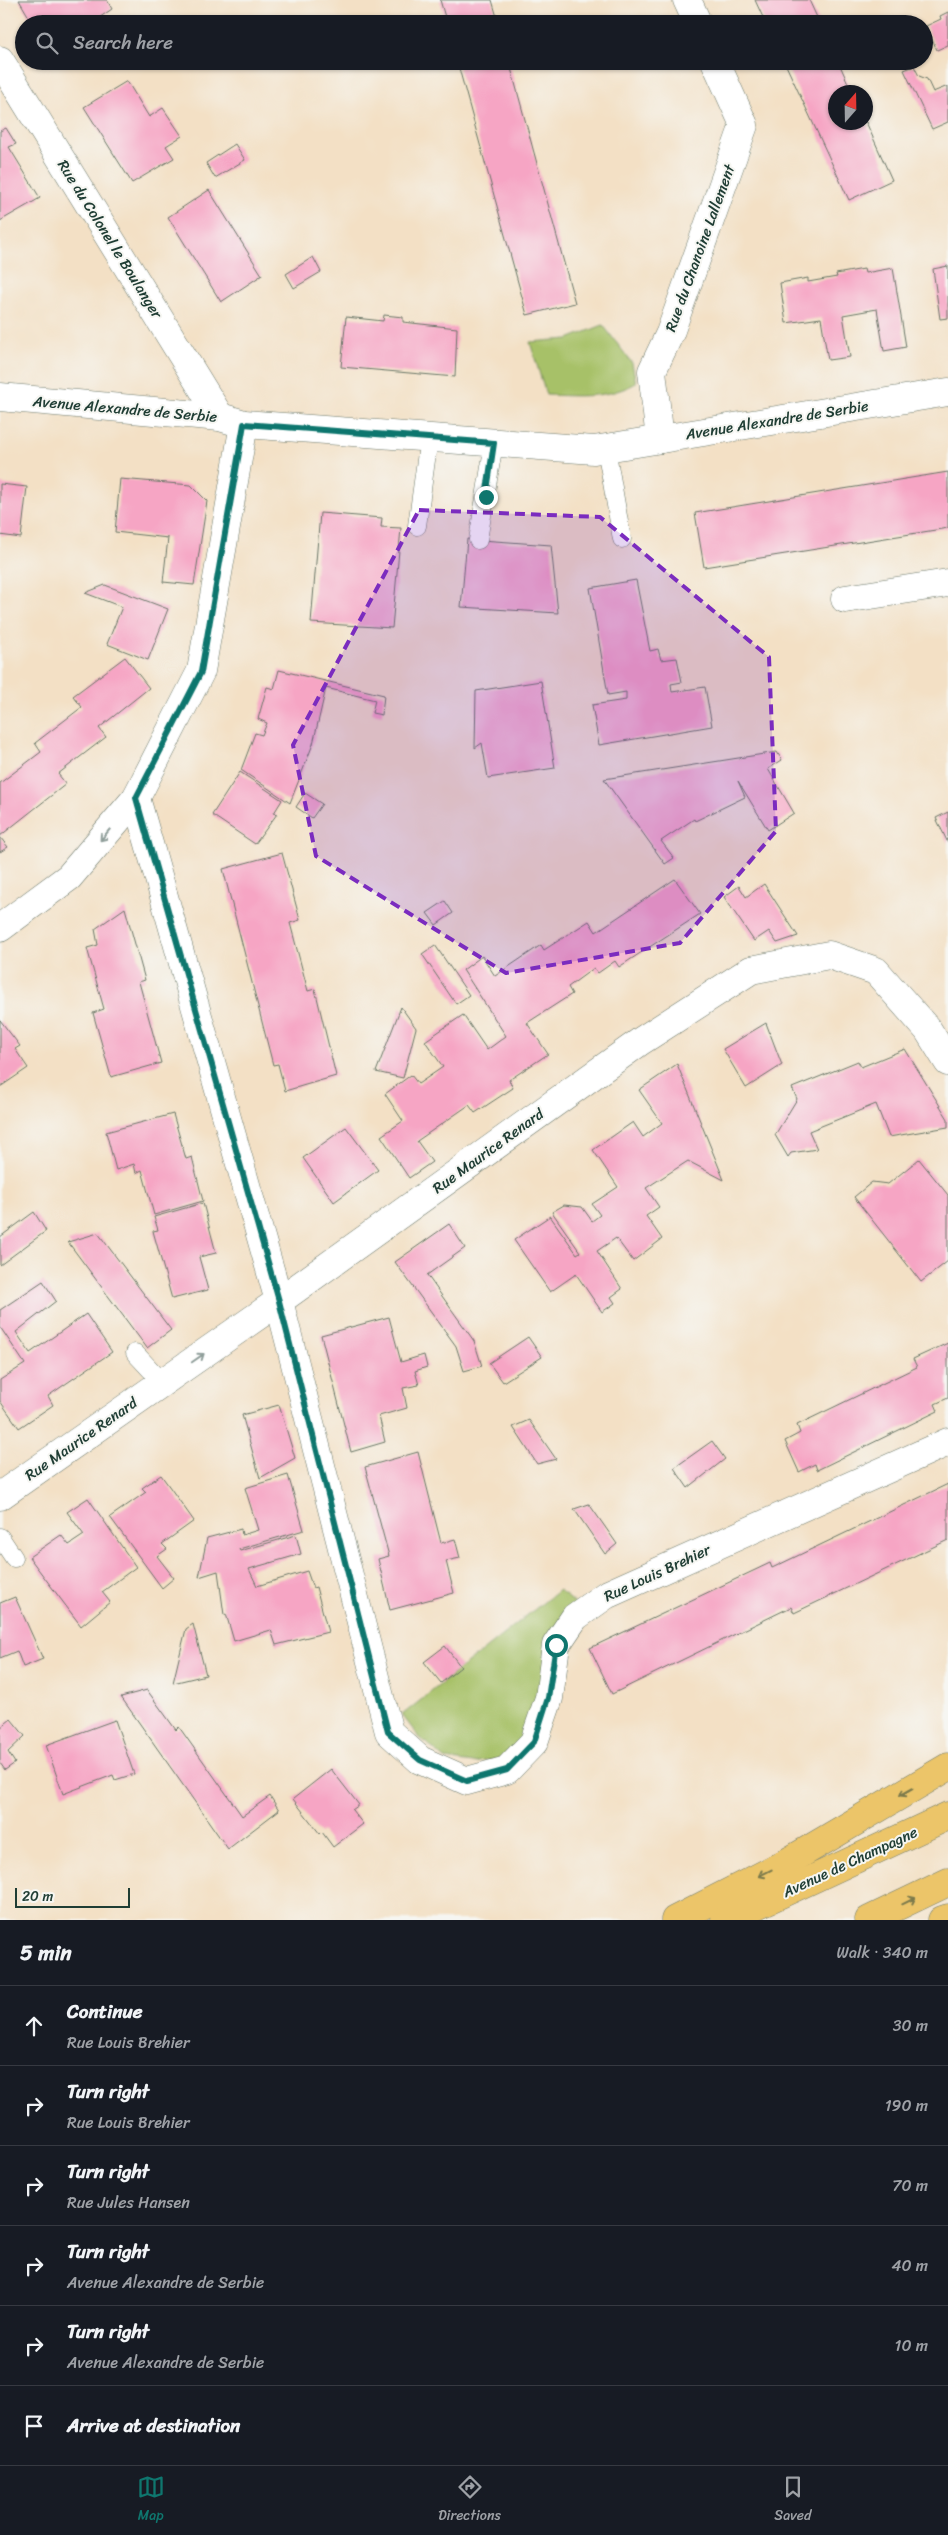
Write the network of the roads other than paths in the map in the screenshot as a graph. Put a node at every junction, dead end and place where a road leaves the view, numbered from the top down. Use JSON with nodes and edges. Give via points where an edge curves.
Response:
{"nodes":[{"id":1,"x":687,"y":0,"type":"edge"},
{"id":2,"x":694,"y":15,"type":"edge"},
{"id":3,"x":0,"y":60,"type":"edge"},
{"id":4,"x":719,"y":70,"type":"edge"},
{"id":5,"x":948,"y":392,"type":"edge"},
{"id":6,"x":0,"y":397,"type":"edge"},
{"id":7,"x":232,"y":421,"type":"junction"},
{"id":8,"x":429,"y":438,"type":"junction"},
{"id":9,"x":660,"y":439,"type":"junction"},
{"id":10,"x":494,"y":443,"type":"junction"},
{"id":11,"x":606,"y":448,"type":"junction"},
{"id":12,"x":417,"y":526,"type":"dead end"},
{"id":13,"x":622,"y":539,"type":"dead end"},
{"id":14,"x":478,"y":540,"type":"dead end"},
{"id":15,"x":948,"y":583,"type":"edge"},
{"id":16,"x":845,"y":599,"type":"dead end"},
{"id":17,"x":136,"y":798,"type":"junction"},
{"id":18,"x":0,"y":928,"type":"edge"},
{"id":19,"x":948,"y":1062,"type":"edge"},
{"id":20,"x":279,"y":1301,"type":"junction"},
{"id":21,"x":135,"y":1353,"type":"dead end"},
{"id":22,"x":162,"y":1382,"type":"junction"},
{"id":23,"x":948,"y":1442,"type":"edge"},
{"id":24,"x":0,"y":1496,"type":"edge"},
{"id":25,"x":0,"y":1537,"type":"edge"},
{"id":26,"x":14,"y":1558,"type":"dead end"},
{"id":27,"x":948,"y":1767,"type":"edge"},
{"id":28,"x":948,"y":1816,"type":"edge"},
{"id":29,"x":948,"y":1882,"type":"edge"},
{"id":30,"x":948,"y":1918,"type":"edge"},
{"id":31,"x":676,"y":1920,"type":"edge"},
{"id":32,"x":725,"y":1920,"type":"edge"},
{"id":33,"x":869,"y":1920,"type":"edge"},
{"id":34,"x":942,"y":1920,"type":"edge"}],
"edges":[{"from":1,"to":2,"type":"street"},
{"from":3,"to":7,"type":"street","name":"Rue du Colonel le Boulanger"},
{"from":4,"to":9,"type":"street","name":"Rue du Chanoine Lallement","via":[[744,125],[670,333],[652,371]]},
{"from":5,"to":9,"type":"street","name":"Avenue Alexandre de Serbie"},
{"from":6,"to":7,"type":"street","name":"Avenue Alexandre de Serbie"},
{"from":7,"to":8,"type":"street","name":"Avenue Alexandre de Serbie"},
{"from":7,"to":17,"type":"street","via":[[201,672]]},
{"from":8,"to":10,"type":"street","name":"Avenue Alexandre de Serbie"},
{"from":8,"to":12,"type":"lane"},
{"from":9,"to":11,"type":"street","name":"Avenue Alexandre de Serbie"},
{"from":10,"to":11,"type":"street","name":"Avenue Alexandre de Serbie","via":[[594,450]]},
{"from":10,"to":14,"type":"lane"},
{"from":11,"to":13,"type":"lane"},
{"from":15,"to":16,"type":"street"},
{"from":17,"to":18,"type":"street","one_way":true,"via":[[69,877]]},
{"from":17,"to":20,"type":"street","name":"Rue Louis Brehier"},
{"from":19,"to":20,"type":"street","name":"Rue Maurice Renard","via":[[928,1030],[876,971],[829,955],[751,970],[641,1041]]},
{"from":22,"to":20,"type":"street","name":"Rue Maurice Renard","one_way":true},
{"from":20,"to":23,"type":"street","name":"Rue Louis Brehier","via":[[388,1732],[420,1760],[467,1781],[507,1770],[534,1742],[548,1698],[556,1645],[575,1617],[606,1595]]},
{"from":21,"to":22,"type":"lane"},
{"from":22,"to":24,"type":"street","name":"Rue Maurice Renard"},
{"from":25,"to":26,"type":"lane"},
{"from":27,"to":31,"type":"main road","one_way":true,"via":[[784,1864]]},
{"from":28,"to":32,"type":"main road","name":"Avenue de Champagne"},
{"from":33,"to":29,"type":"main road","one_way":true},
{"from":30,"to":34,"type":"main road"}]}
